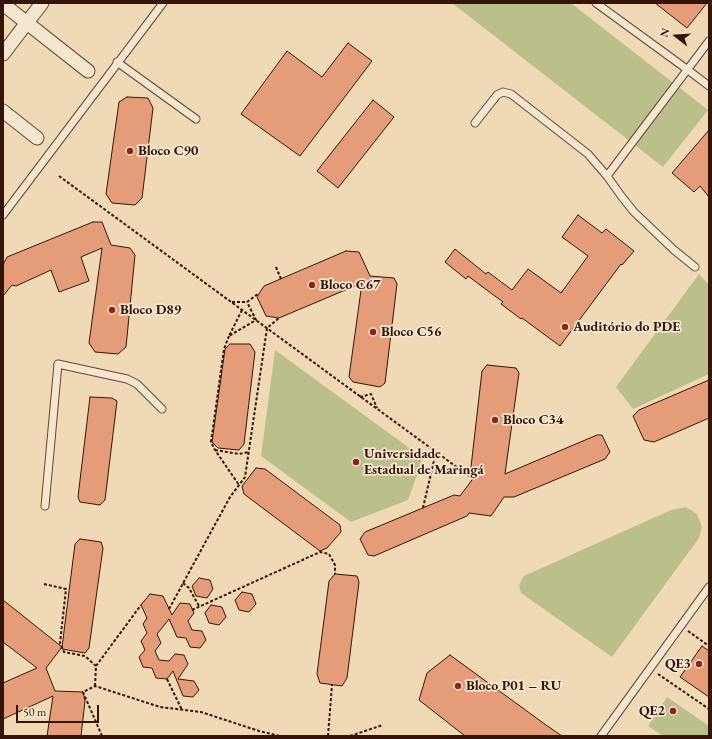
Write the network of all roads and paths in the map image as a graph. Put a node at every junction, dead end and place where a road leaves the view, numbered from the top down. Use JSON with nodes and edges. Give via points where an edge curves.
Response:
{"nodes":[{"id":1,"x":42,"y":3,"type":"edge"},
{"id":2,"x":163,"y":3,"type":"edge"},
{"id":3,"x":596,"y":3,"type":"edge"},
{"id":4,"x":3,"y":4,"type":"edge"},
{"id":5,"x":27,"y":23,"type":"junction"},
{"id":6,"x":709,"y":41,"type":"edge"},
{"id":7,"x":3,"y":54,"type":"edge"},
{"id":8,"x":117,"y":62,"type":"junction"},
{"id":9,"x":688,"y":70,"type":"junction"},
{"id":10,"x":88,"y":71,"type":"dead end"},
{"id":11,"x":709,"y":86,"type":"edge"},
{"id":12,"x":3,"y":112,"type":"edge"},
{"id":13,"x":196,"y":119,"type":"dead end"},
{"id":14,"x":475,"y":123,"type":"dead end"},
{"id":15,"x":37,"y":138,"type":"dead end"},
{"id":16,"x":59,"y":176,"type":"dead end"},
{"id":17,"x":607,"y":176,"type":"junction"},
{"id":18,"x":3,"y":215,"type":"edge"},
{"id":19,"x":276,"y":267,"type":"dead end"},
{"id":20,"x":695,"y":267,"type":"dead end"},
{"id":21,"x":281,"y":279,"type":"dead end"},
{"id":22,"x":259,"y":293,"type":"dead end"},
{"id":23,"x":231,"y":302,"type":"junction"},
{"id":24,"x":247,"y":302,"type":"junction"},
{"id":25,"x":242,"y":310,"type":"junction"},
{"id":26,"x":279,"y":318,"type":"dead end"},
{"id":27,"x":256,"y":320,"type":"junction"},
{"id":28,"x":266,"y":328,"type":"junction"},
{"id":29,"x":228,"y":336,"type":"junction"},
{"id":30,"x":360,"y":397,"type":"junction"},
{"id":31,"x":162,"y":409,"type":"dead end"},
{"id":32,"x":378,"y":410,"type":"junction"},
{"id":33,"x":215,"y":450,"type":"junction"},
{"id":34,"x":249,"y":452,"type":"junction"},
{"id":35,"x":436,"y":452,"type":"junction"},
{"id":36,"x":472,"y":479,"type":"dead end"},
{"id":37,"x":239,"y":485,"type":"junction"},
{"id":38,"x":45,"y":506,"type":"dead end"},
{"id":39,"x":423,"y":508,"type":"dead end"},
{"id":40,"x":335,"y":574,"type":"dead end"},
{"id":41,"x":183,"y":583,"type":"junction"},
{"id":42,"x":44,"y":584,"type":"dead end"},
{"id":43,"x":709,"y":586,"type":"edge"},
{"id":44,"x":141,"y":605,"type":"dead end"},
{"id":45,"x":199,"y":606,"type":"junction"},
{"id":46,"x":169,"y":609,"type":"dead end"},
{"id":47,"x":192,"y":610,"type":"dead end"},
{"id":48,"x":681,"y":625,"type":"junction"},
{"id":49,"x":709,"y":646,"type":"edge"},
{"id":50,"x":96,"y":666,"type":"junction"},
{"id":51,"x":650,"y":668,"type":"junction"},
{"id":52,"x":167,"y":679,"type":"dead end"},
{"id":53,"x":332,"y":685,"type":"dead end"},
{"id":54,"x":95,"y":686,"type":"junction"},
{"id":55,"x":709,"y":709,"type":"edge"},
{"id":56,"x":182,"y":710,"type":"junction"},
{"id":57,"x":383,"y":726,"type":"dead end"},
{"id":58,"x":102,"y":736,"type":"edge"},
{"id":59,"x":280,"y":736,"type":"edge"},
{"id":60,"x":328,"y":736,"type":"edge"},
{"id":61,"x":350,"y":736,"type":"edge"},
{"id":62,"x":601,"y":736,"type":"edge"}],
"edges":[{"from":1,"to":5,"type":"street"},
{"from":2,"to":8,"type":"lane"},
{"from":3,"to":9,"type":"lane"},
{"from":4,"to":5,"type":"street"},
{"from":5,"to":7,"type":"street"},
{"from":5,"to":10,"type":"street"},
{"from":6,"to":9,"type":"lane"},
{"from":8,"to":13,"type":"lane"},
{"from":8,"to":18,"type":"lane"},
{"from":9,"to":11,"type":"lane"},
{"from":9,"to":17,"type":"lane"},
{"from":12,"to":15,"type":"street"},
{"from":14,"to":17,"type":"lane","via":[[496,95],[503,92],[511,94],[588,154]]},
{"from":16,"to":23,"type":"path"},
{"from":17,"to":20,"type":"lane","via":[[634,212]]},
{"from":19,"to":21,"type":"path"},
{"from":22,"to":24,"type":"path"},
{"from":23,"to":24,"type":"path"},
{"from":23,"to":25,"type":"path"},
{"from":24,"to":27,"type":"path"},
{"from":25,"to":27,"type":"path"},
{"from":25,"to":29,"type":"path"},
{"from":26,"to":28,"type":"path"},
{"from":27,"to":28,"type":"path"},
{"from":27,"to":29,"type":"path"},
{"from":28,"to":30,"type":"path"},
{"from":28,"to":34,"type":"path"},
{"from":29,"to":33,"type":"path","via":[[211,442]]},
{"from":30,"to":32,"type":"path"},
{"from":30,"to":32,"type":"path","via":[[370,394]]},
{"from":31,"to":38,"type":"lane","via":[[137,384],[127,379],[58,364]]},
{"from":32,"to":35,"type":"path"},
{"from":33,"to":34,"type":"path","via":[[239,454]]},
{"from":33,"to":37,"type":"path"},
{"from":34,"to":37,"type":"path","via":[[245,477]]},
{"from":35,"to":36,"type":"path"},
{"from":35,"to":39,"type":"path"},
{"from":37,"to":41,"type":"path"},
{"from":40,"to":45,"type":"path","via":[[335,564],[329,554],[320,552]]},
{"from":41,"to":45,"type":"path","via":[[189,588]]},
{"from":41,"to":46,"type":"path"},
{"from":42,"to":50,"type":"path","via":[[66,589],[60,643],[64,652],[85,656]]},
{"from":43,"to":48,"type":"lane"},
{"from":44,"to":50,"type":"path"},
{"from":45,"to":47,"type":"path"},
{"from":48,"to":49,"type":"path"},
{"from":48,"to":51,"type":"lane"},
{"from":50,"to":54,"type":"path"},
{"from":51,"to":55,"type":"path"},
{"from":51,"to":62,"type":"lane"},
{"from":52,"to":56,"type":"path"},
{"from":53,"to":60,"type":"path"},
{"from":54,"to":56,"type":"path","via":[[160,707]]},
{"from":54,"to":58,"type":"path","via":[[83,692]]},
{"from":56,"to":59,"type":"path","via":[[201,712]]},
{"from":57,"to":61,"type":"path"}]}
